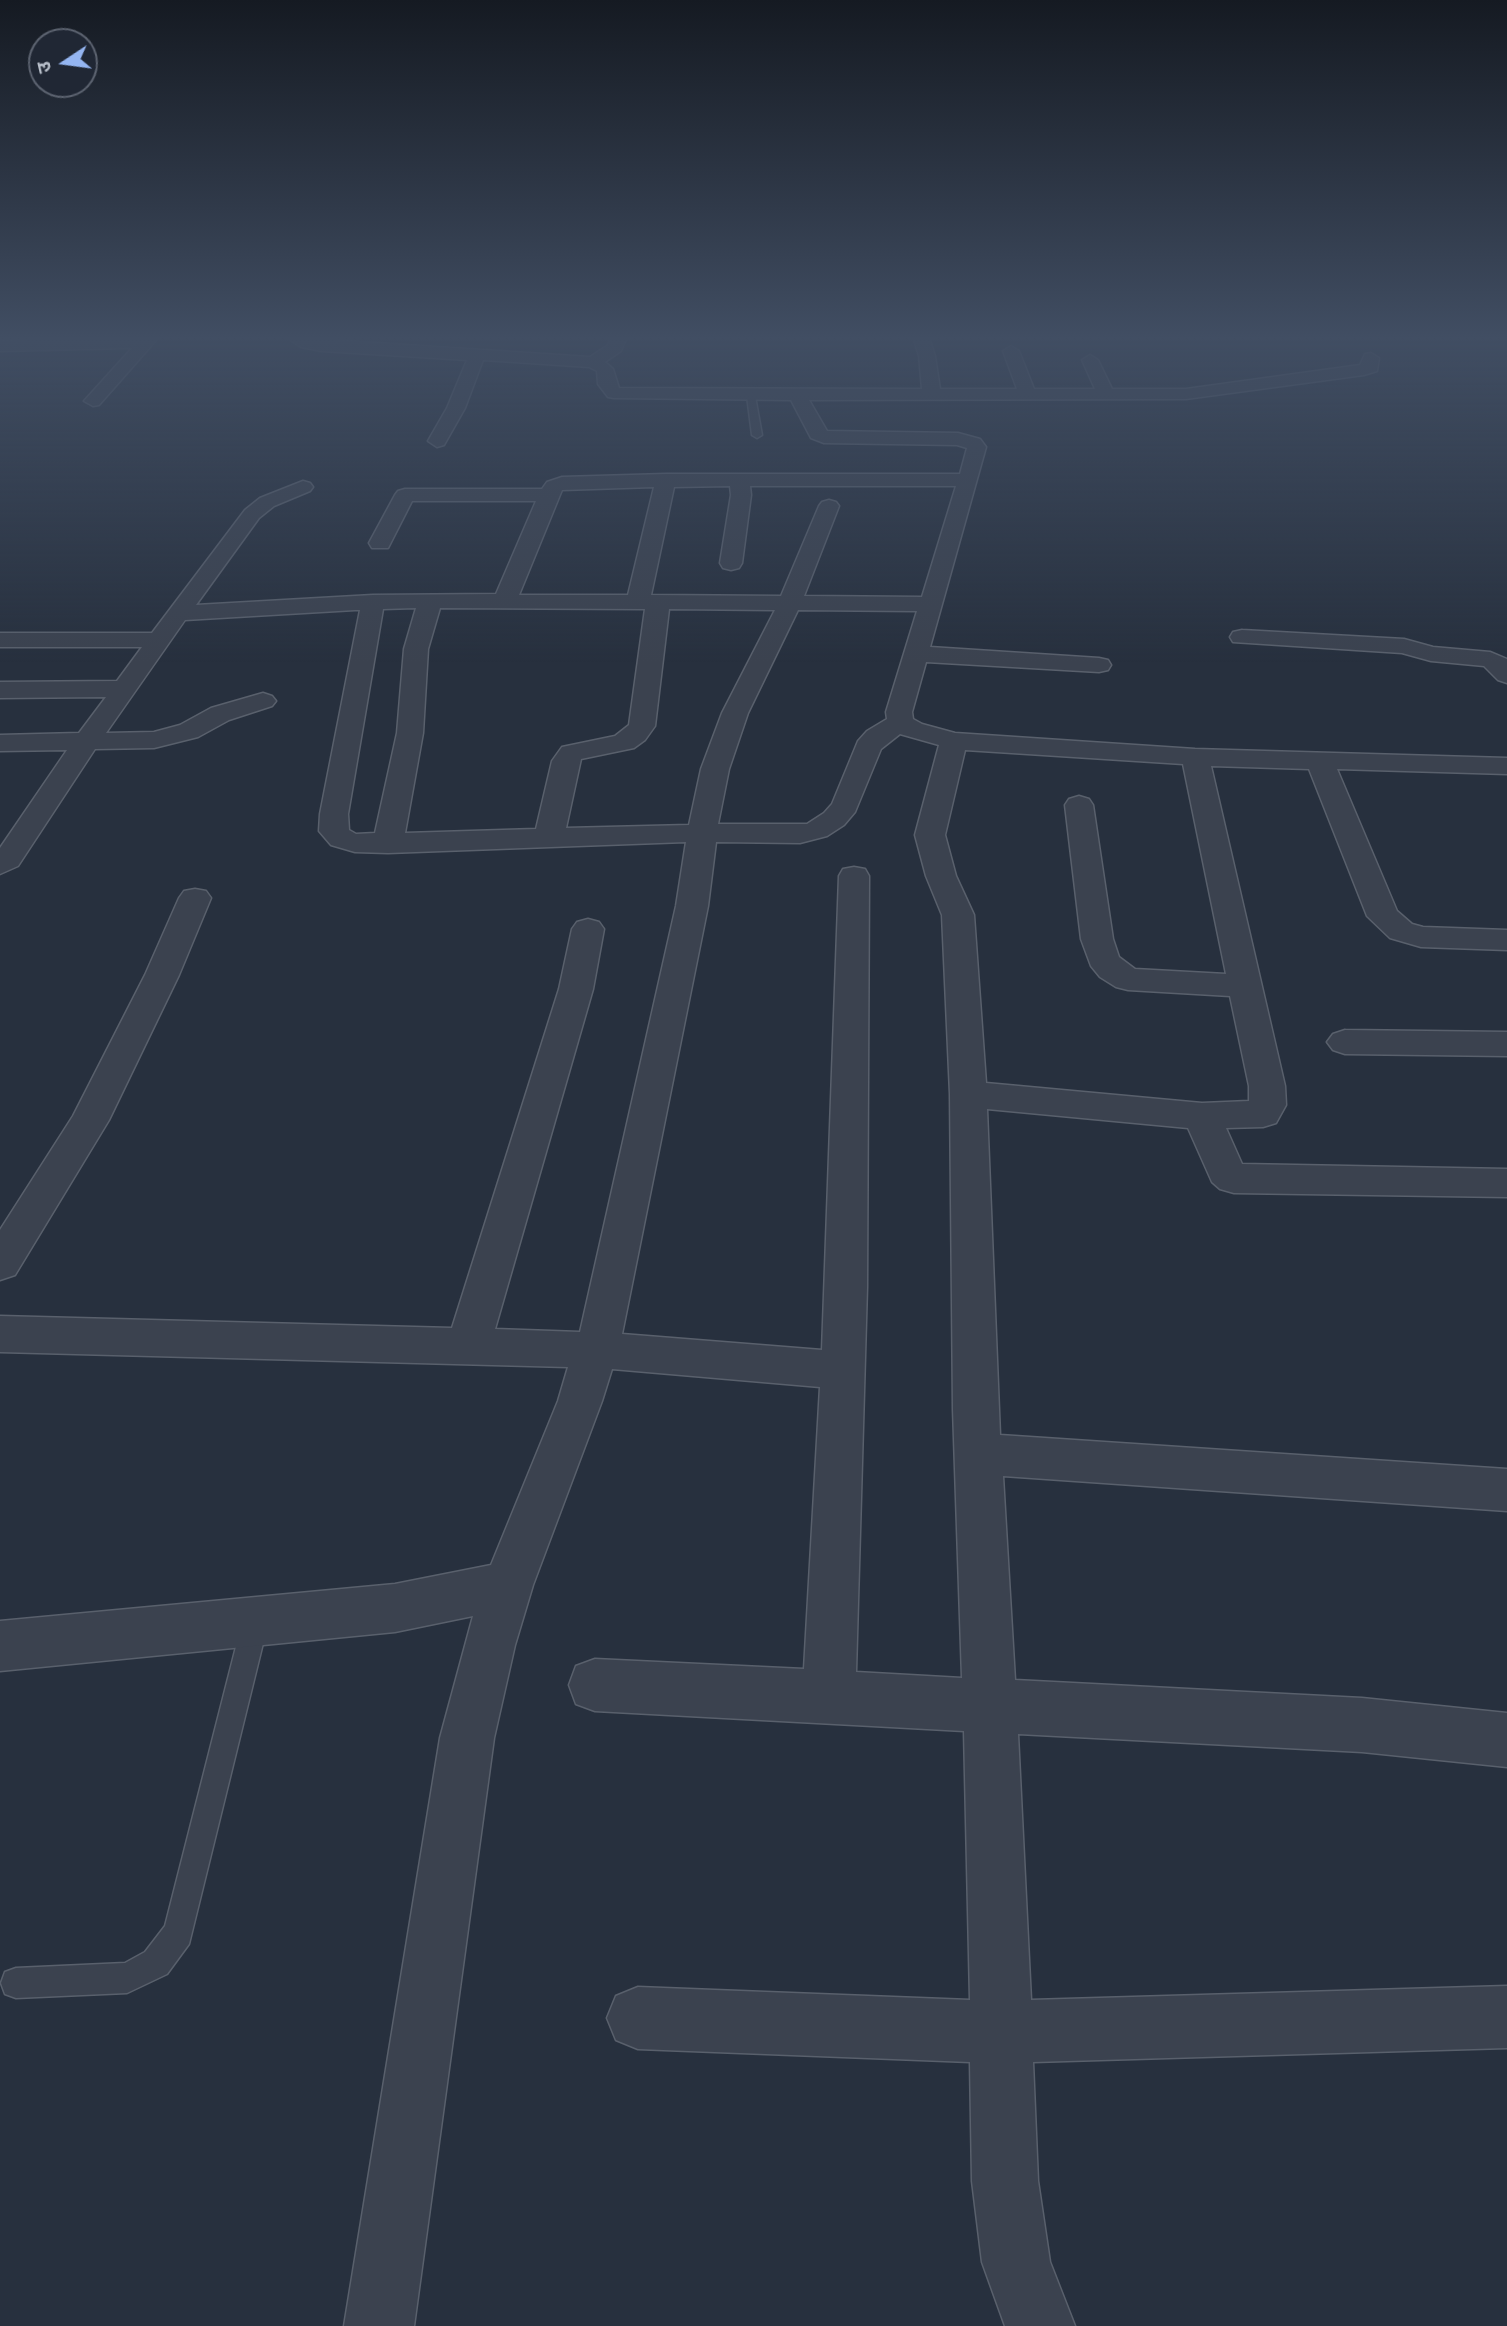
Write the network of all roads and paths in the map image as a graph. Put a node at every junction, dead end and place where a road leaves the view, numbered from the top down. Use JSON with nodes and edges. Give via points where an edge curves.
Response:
{"nodes":[{"id":1,"x":976,"y":446,"type":"edge"},
{"id":2,"x":666,"y":480,"type":"junction"},
{"id":3,"x":738,"y":480,"type":"junction"},
{"id":4,"x":968,"y":480,"type":"junction"},
{"id":5,"x":303,"y":487,"type":"dead end"},
{"id":6,"x":549,"y":495,"type":"junction"},
{"id":7,"x":829,"y":506,"type":"dead end"},
{"id":8,"x":380,"y":543,"type":"dead end"},
{"id":9,"x":731,"y":563,"type":"dead end"},
{"id":10,"x":430,"y":601,"type":"junction"},
{"id":11,"x":505,"y":601,"type":"junction"},
{"id":12,"x":373,"y":602,"type":"junction"},
{"id":13,"x":648,"y":603,"type":"junction"},
{"id":14,"x":789,"y":604,"type":"junction"},
{"id":15,"x":933,"y":604,"type":"junction"},
{"id":16,"x":181,"y":613,"type":"junction"},
{"id":17,"x":1242,"y":638,"type":"dead end"},
{"id":18,"x":0,"y":640,"type":"edge"},
{"id":19,"x":161,"y":640,"type":"junction"},
{"id":20,"x":917,"y":654,"type":"junction"},
{"id":21,"x":1099,"y":665,"type":"dead end"},
{"id":22,"x":1507,"y":675,"type":"edge"},
{"id":23,"x":126,"y":689,"type":"junction"},
{"id":24,"x":0,"y":690,"type":"edge"},
{"id":25,"x":263,"y":701,"type":"dead end"},
{"id":26,"x":900,"y":722,"type":"junction"},
{"id":27,"x":954,"y":741,"type":"junction"},
{"id":28,"x":88,"y":742,"type":"junction"},
{"id":29,"x":0,"y":743,"type":"edge"},
{"id":30,"x":1195,"y":757,"type":"junction"},
{"id":31,"x":1320,"y":762,"type":"junction"},
{"id":32,"x":1507,"y":766,"type":"edge"},
{"id":33,"x":1079,"y":805,"type":"dead end"},
{"id":34,"x":702,"y":833,"type":"junction"},
{"id":35,"x":549,"y":838,"type":"junction"},
{"id":36,"x":388,"y":844,"type":"junction"},
{"id":37,"x":0,"y":864,"type":"edge"},
{"id":38,"x":854,"y":876,"type":"dead end"},
{"id":39,"x":195,"y":898,"type":"dead end"},
{"id":40,"x":589,"y":929,"type":"dead end"},
{"id":41,"x":1507,"y":940,"type":"edge"},
{"id":42,"x":1245,"y":986,"type":"junction"},
{"id":43,"x":1345,"y":1042,"type":"dead end"},
{"id":44,"x":1507,"y":1044,"type":"edge"},
{"id":45,"x":968,"y":1094,"type":"junction"},
{"id":46,"x":1202,"y":1116,"type":"junction"},
{"id":47,"x":1507,"y":1183,"type":"edge"},
{"id":48,"x":0,"y":1264,"type":"edge"},
{"id":49,"x":0,"y":1334,"type":"edge"},
{"id":50,"x":468,"y":1347,"type":"junction"},
{"id":51,"x":596,"y":1350,"type":"junction"},
{"id":52,"x":843,"y":1370,"type":"junction"},
{"id":53,"x":978,"y":1454,"type":"junction"},
{"id":54,"x":1507,"y":1490,"type":"edge"},
{"id":55,"x":508,"y":1585,"type":"junction"},
{"id":56,"x":255,"y":1623,"type":"junction"},
{"id":57,"x":0,"y":1646,"type":"edge"},
{"id":58,"x":595,"y":1685,"type":"dead end"},
{"id":59,"x":829,"y":1696,"type":"junction"},
{"id":60,"x":990,"y":1704,"type":"junction"},
{"id":61,"x":1507,"y":1740,"type":"edge"},
{"id":62,"x":16,"y":1983,"type":"dead end"},
{"id":63,"x":1507,"y":2017,"type":"edge"},
{"id":64,"x":638,"y":2018,"type":"dead end"},
{"id":65,"x":1001,"y":2032,"type":"junction"},
{"id":66,"x":379,"y":2326,"type":"edge"},
{"id":67,"x":1040,"y":2326,"type":"edge"}],
"edges":[{"from":1,"to":4,"type":"street"},
{"from":2,"to":3,"type":"street"},
{"from":2,"to":6,"type":"street","via":[[562,483]]},
{"from":2,"to":13,"type":"street"},
{"from":3,"to":4,"type":"street"},
{"from":3,"to":9,"type":"street","via":[[741,495]]},
{"from":4,"to":15,"type":"street"},
{"from":5,"to":16,"type":"street","via":[[267,502],[252,514]]},
{"from":6,"to":8,"type":"street","via":[[405,495]]},
{"from":6,"to":11,"type":"street"},
{"from":7,"to":14,"type":"street"},
{"from":10,"to":11,"type":"street"},
{"from":10,"to":12,"type":"street"},
{"from":10,"to":36,"type":"street","via":[[416,649],[410,733]]},
{"from":11,"to":13,"type":"street"},
{"from":12,"to":16,"type":"street"},
{"from":12,"to":36,"type":"street","via":[[334,831],[355,843]]},
{"from":13,"to":14,"type":"street"},
{"from":13,"to":35,"type":"street","via":[[642,726],[624,742],[572,753],[566,761]]},
{"from":14,"to":15,"type":"street"},
{"from":14,"to":34,"type":"street","via":[[735,713],[715,769]]},
{"from":15,"to":20,"type":"street"},
{"from":16,"to":19,"type":"street"},
{"from":17,"to":22,"type":"street","via":[[1404,646],[1490,659]]},
{"from":18,"to":19,"type":"street"},
{"from":19,"to":23,"type":"street"},
{"from":20,"to":21,"type":"street"},
{"from":20,"to":26,"type":"street"},
{"from":23,"to":24,"type":"street"},
{"from":23,"to":28,"type":"street"},
{"from":25,"to":28,"type":"street","via":[[220,714],[175,736]]},
{"from":26,"to":27,"type":"street"},
{"from":26,"to":34,"type":"street","via":[[869,747],[845,806],[817,830],[800,834]]},
{"from":27,"to":30,"type":"street"},
{"from":27,"to":45,"type":"street","via":[[930,835],[958,915]]},
{"from":28,"to":29,"type":"street"},
{"from":28,"to":37,"type":"street"},
{"from":30,"to":31,"type":"street"},
{"from":30,"to":42,"type":"street"},
{"from":31,"to":32,"type":"street"},
{"from":31,"to":41,"type":"street","via":[[1382,916],[1401,931],[1421,937]]},
{"from":33,"to":42,"type":"street","via":[[1097,939],[1112,971],[1128,979]]},
{"from":34,"to":35,"type":"street"},
{"from":34,"to":51,"type":"street","via":[[692,906]]},
{"from":35,"to":36,"type":"street"},
{"from":38,"to":52,"type":"street"},
{"from":39,"to":48,"type":"street","via":[[90,1120]]},
{"from":40,"to":50,"type":"street","via":[[576,989]]},
{"from":42,"to":46,"type":"street","via":[[1268,1105],[1263,1114]]},
{"from":43,"to":44,"type":"street"},
{"from":45,"to":46,"type":"street"},
{"from":45,"to":53,"type":"street"},
{"from":46,"to":47,"type":"street","via":[[1226,1172],[1234,1180]]},
{"from":49,"to":50,"type":"street"},
{"from":50,"to":51,"type":"street"},
{"from":51,"to":52,"type":"street"},
{"from":51,"to":55,"type":"street"},
{"from":52,"to":59,"type":"street"},
{"from":53,"to":54,"type":"street"},
{"from":53,"to":60,"type":"street"},
{"from":55,"to":56,"type":"street","via":[[395,1608]]},
{"from":55,"to":66,"type":"street","via":[[467,1738]]},
{"from":56,"to":57,"type":"street"},
{"from":56,"to":62,"type":"lane","via":[[178,1933],[156,1963],[127,1978]]},
{"from":58,"to":59,"type":"street"},
{"from":59,"to":60,"type":"street"},
{"from":60,"to":61,"type":"street","via":[[1362,1724]]},
{"from":60,"to":65,"type":"street"},
{"from":63,"to":65,"type":"street"},
{"from":64,"to":65,"type":"street"},
{"from":65,"to":67,"type":"street","via":[[1005,2181],[1016,2262]]}]}
